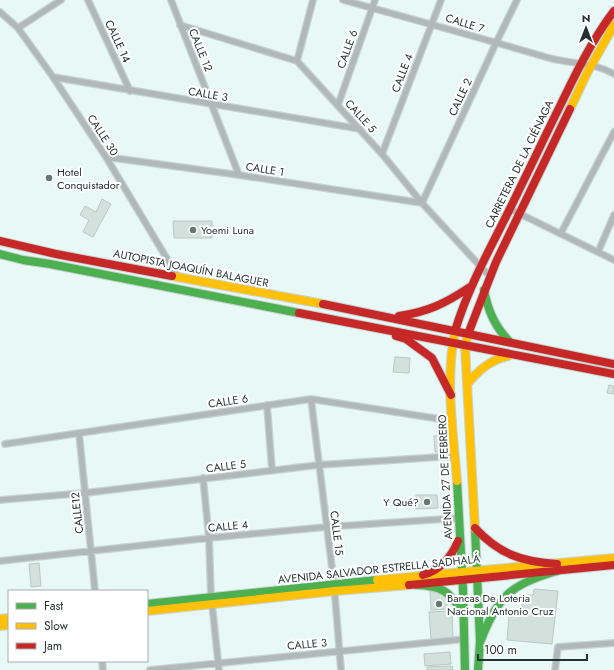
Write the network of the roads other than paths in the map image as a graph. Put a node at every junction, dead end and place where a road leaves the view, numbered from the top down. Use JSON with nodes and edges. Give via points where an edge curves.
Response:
{"nodes":[{"id":1,"x":61,"y":0,"type":"edge"},
{"id":2,"x":88,"y":0,"type":"edge"},
{"id":3,"x":170,"y":0,"type":"edge"},
{"id":4,"x":313,"y":0,"type":"edge"},
{"id":5,"x":343,"y":0,"type":"edge"},
{"id":6,"x":375,"y":0,"type":"edge"},
{"id":7,"x":441,"y":0,"type":"edge"},
{"id":8,"x":517,"y":0,"type":"edge"},
{"id":9,"x":372,"y":8,"type":"junction"},
{"id":10,"x":614,"y":11,"type":"edge"},
{"id":11,"x":0,"y":12,"type":"edge"},
{"id":12,"x":432,"y":24,"type":"junction"},
{"id":13,"x":180,"y":25,"type":"junction"},
{"id":14,"x":614,"y":25,"type":"edge"},
{"id":15,"x":18,"y":28,"type":"junction"},
{"id":16,"x":496,"y":43,"type":"junction"},
{"id":17,"x":297,"y":61,"type":"junction"},
{"id":18,"x":581,"y":63,"type":"junction"},
{"id":19,"x":592,"y":64,"type":"junction"},
{"id":20,"x":614,"y":74,"type":"edge"},
{"id":21,"x":53,"y":77,"type":"junction"},
{"id":22,"x":130,"y":91,"type":"junction"},
{"id":23,"x":212,"y":104,"type":"junction"},
{"id":24,"x":338,"y":105,"type":"junction"},
{"id":25,"x":360,"y":129,"type":"junction"},
{"id":26,"x":614,"y":132,"type":"edge"},
{"id":27,"x":382,"y":154,"type":"junction"},
{"id":28,"x":106,"y":157,"type":"junction"},
{"id":29,"x":239,"y":175,"type":"junction"},
{"id":30,"x":422,"y":202,"type":"junction"},
{"id":31,"x":510,"y":209,"type":"junction"},
{"id":32,"x":520,"y":214,"type":"junction"},
{"id":33,"x":614,"y":215,"type":"edge"},
{"id":34,"x":561,"y":233,"type":"junction"},
{"id":35,"x":0,"y":241,"type":"edge"},
{"id":36,"x":598,"y":252,"type":"junction"},
{"id":37,"x":0,"y":254,"type":"edge"},
{"id":38,"x":614,"y":260,"type":"edge"},
{"id":39,"x":480,"y":266,"type":"junction"},
{"id":40,"x":490,"y":276,"type":"junction"},
{"id":41,"x":178,"y":277,"type":"junction"},
{"id":42,"x":470,"y":287,"type":"junction"},
{"id":43,"x":484,"y":290,"type":"junction"},
{"id":44,"x":379,"y":315,"type":"junction"},
{"id":45,"x":346,"y":322,"type":"junction"},
{"id":46,"x":455,"y":331,"type":"junction"},
{"id":47,"x":468,"y":334,"type":"junction"},
{"id":48,"x":452,"y":343,"type":"junction"},
{"id":49,"x":512,"y":343,"type":"junction"},
{"id":50,"x":465,"y":346,"type":"junction"},
{"id":51,"x":514,"y":354,"type":"junction"},
{"id":52,"x":614,"y":364,"type":"edge"},
{"id":53,"x":614,"y":374,"type":"edge"},
{"id":54,"x":467,"y":384,"type":"junction"},
{"id":55,"x":451,"y":395,"type":"junction"},
{"id":56,"x":311,"y":399,"type":"junction"},
{"id":57,"x":267,"y":405,"type":"junction"},
{"id":58,"x":453,"y":421,"type":"junction"},
{"id":59,"x":79,"y":433,"type":"junction"},
{"id":60,"x":5,"y":444,"type":"dead end"},
{"id":61,"x":456,"y":456,"type":"junction"},
{"id":62,"x":318,"y":465,"type":"junction"},
{"id":63,"x":272,"y":470,"type":"junction"},
{"id":64,"x":203,"y":478,"type":"junction"},
{"id":65,"x":85,"y":493,"type":"junction"},
{"id":66,"x":0,"y":500,"type":"edge"},
{"id":67,"x":459,"y":518,"type":"junction"},
{"id":68,"x":326,"y":527,"type":"junction"},
{"id":69,"x":475,"y":528,"type":"junction"},
{"id":70,"x":209,"y":538,"type":"junction"},
{"id":71,"x":459,"y":538,"type":"junction"},
{"id":72,"x":91,"y":552,"type":"junction"},
{"id":73,"x":614,"y":558,"type":"edge"},
{"id":74,"x":0,"y":560,"type":"edge"},
{"id":75,"x":614,"y":565,"type":"edge"},
{"id":76,"x":557,"y":567,"type":"junction"},
{"id":77,"x":477,"y":570,"type":"junction"},
{"id":78,"x":461,"y":571,"type":"junction"},
{"id":79,"x":423,"y":575,"type":"junction"},
{"id":80,"x":477,"y":579,"type":"junction"},
{"id":81,"x":462,"y":581,"type":"junction"},
{"id":82,"x":417,"y":584,"type":"junction"},
{"id":83,"x":334,"y":588,"type":"junction"},
{"id":84,"x":95,"y":590,"type":"edge"},
{"id":85,"x":212,"y":600,"type":"junction"},
{"id":86,"x":148,"y":604,"type":"edge"},
{"id":87,"x":148,"y":611,"type":"edge"},
{"id":88,"x":463,"y":614,"type":"junction"},
{"id":89,"x":465,"y":639,"type":"junction"},
{"id":90,"x":480,"y":641,"type":"junction"},
{"id":91,"x":614,"y":643,"type":"edge"},
{"id":92,"x":340,"y":651,"type":"junction"},
{"id":93,"x":218,"y":662,"type":"junction"},
{"id":94,"x":150,"y":670,"type":"edge"},
{"id":95,"x":219,"y":670,"type":"edge"},
{"id":96,"x":341,"y":670,"type":"edge"},
{"id":97,"x":465,"y":670,"type":"edge"},
{"id":98,"x":478,"y":670,"type":"edge"},
{"id":99,"x":555,"y":670,"type":"edge"}],
"edges":[{"from":1,"to":15,"type":"street"},
{"from":2,"to":22,"type":"street","name":"CALLE 14"},
{"from":3,"to":13,"type":"street","name":"CALLE 12"},
{"from":4,"to":17,"type":"street"},
{"from":5,"to":9,"type":"street","name":"CALLE 7"},
{"from":6,"to":9,"type":"street","name":"CALLE 6"},
{"from":7,"to":12,"type":"street","name":"CALLE 4"},
{"from":8,"to":16,"type":"street","name":"CALLE 2"},
{"from":9,"to":12,"type":"street","name":"CALLE 7"},
{"from":9,"to":24,"type":"street","name":"CALLE 6"},
{"from":10,"to":18,"type":"main road","name":"CARRETERA DE LA CIÉNAGA"},
{"from":11,"to":15,"type":"street","name":"CALLE 30"},
{"from":12,"to":16,"type":"street","name":"CALLE 7"},
{"from":12,"to":27,"type":"street","name":"CALLE 4"},
{"from":13,"to":17,"type":"street","name":"CALLE 5"},
{"from":13,"to":23,"type":"street","name":"CALLE 12"},
{"from":14,"to":19,"type":"main road","name":"CARRETERA DE LA CIÉNAGA"},
{"from":15,"to":21,"type":"street","name":"CALLE 30"},
{"from":16,"to":18,"type":"street","name":"CALLE 7","via":[[560,61]]},
{"from":16,"to":30,"type":"street","name":"CALLE 2"},
{"from":17,"to":24,"type":"street","name":"CALLE 5"},
{"from":18,"to":19,"type":"street","name":"CALLE 7"},
{"from":18,"to":31,"type":"main road","name":"CARRETERA DE LA CIÉNAGA"},
{"from":19,"to":20,"type":"street","name":"CALLE 7"},
{"from":19,"to":32,"type":"main road","name":"CARRETERA DE LA CIÉNAGA"},
{"from":21,"to":22,"type":"street","name":"CALLE 3"},
{"from":21,"to":28,"type":"street","name":"CALLE 30"},
{"from":22,"to":23,"type":"street","name":"CALLE 3"},
{"from":23,"to":25,"type":"street","name":"CALLE 3"},
{"from":23,"to":29,"type":"street","name":"CALLE 12"},
{"from":24,"to":25,"type":"street","name":"CALLE 5"},
{"from":25,"to":27,"type":"street","name":"CALLE 5"},
{"from":26,"to":34,"type":"street"},
{"from":27,"to":30,"type":"street","name":"CALLE 5"},
{"from":28,"to":29,"type":"street","name":"CALLE 1"},
{"from":28,"to":41,"type":"street","name":"CALLE 30"},
{"from":29,"to":30,"type":"street","name":"CALLE 1"},
{"from":30,"to":39,"type":"street","name":"CALLE 5"},
{"from":31,"to":32,"type":"street"},
{"from":31,"to":39,"type":"main road","name":"CARRETERA DE LA CIÉNAGA"},
{"from":32,"to":34,"type":"street"},
{"from":32,"to":40,"type":"main road","name":"CARRETERA DE LA CIÉNAGA"},
{"from":33,"to":36,"type":"street"},
{"from":34,"to":36,"type":"street"},
{"from":35,"to":41,"type":"main road","name":"AUTOPISTA JOAQUÍN BALAGUER"},
{"from":36,"to":38,"type":"street"},
{"from":37,"to":45,"type":"main road","name":"AUTOPISTA JOAQUÍN BALAGUER"},
{"from":39,"to":40,"type":"street","name":"CALLE 5"},
{"from":39,"to":42,"type":"main road","name":"CARRETERA DE LA CIÉNAGA"},
{"from":40,"to":43,"type":"main road","name":"CARRETERA DE LA CIÉNAGA"},
{"from":41,"to":44,"type":"main road","name":"AUTOPISTA JOAQUÍN BALAGUER"},
{"from":42,"to":44,"type":"main road","via":[[441,305],[422,313]]},
{"from":42,"to":46,"type":"main road","name":"CARRETERA DE LA CIÉNAGA"},
{"from":43,"to":47,"type":"main road","name":"CARRETERA DE LA CIÉNAGA"},
{"from":43,"to":49,"type":"main road","via":[[493,320],[502,335]]},
{"from":44,"to":46,"type":"main road"},
{"from":45,"to":48,"type":"main road"},
{"from":45,"to":55,"type":"main road","via":[[406,339],[432,358]]},
{"from":46,"to":47,"type":"main road"},
{"from":46,"to":48,"type":"main road","name":"AVENIDA 27 DE FEBRERO"},
{"from":47,"to":49,"type":"main road"},
{"from":47,"to":50,"type":"main road"},
{"from":48,"to":50,"type":"main road"},
{"from":48,"to":55,"type":"main road","name":"AVENIDA 27 DE FEBRERO"},
{"from":49,"to":52,"type":"main road"},
{"from":50,"to":51,"type":"main road"},
{"from":50,"to":54,"type":"main road"},
{"from":51,"to":53,"type":"main road"},
{"from":51,"to":54,"type":"main road","via":[[496,358],[488,363]]},
{"from":54,"to":69,"type":"main road"},
{"from":55,"to":58,"type":"main road","name":"AVENIDA 27 DE FEBRERO"},
{"from":56,"to":57,"type":"street","name":"CALLE 6"},
{"from":56,"to":58,"type":"street","name":"CALLE 6"},
{"from":56,"to":62,"type":"street","name":"CALLE 15"},
{"from":57,"to":59,"type":"street","name":"CALLE 6"},
{"from":57,"to":63,"type":"street"},
{"from":58,"to":61,"type":"main road","name":"AVENIDA 27 DE FEBRERO"},
{"from":59,"to":60,"type":"street","name":"CALLE 6"},
{"from":59,"to":65,"type":"street","name":"CALLE12"},
{"from":61,"to":62,"type":"street","name":"CALLE 5"},
{"from":61,"to":67,"type":"main road","name":"AVENIDA 27 DE FEBRERO"},
{"from":62,"to":63,"type":"street","name":"CALLE 5"},
{"from":62,"to":68,"type":"street","name":"CALLE 15"},
{"from":63,"to":64,"type":"street","name":"CALLE 5"},
{"from":64,"to":65,"type":"street","name":"CALLE 5"},
{"from":64,"to":70,"type":"street"},
{"from":65,"to":66,"type":"street","name":"CALLE 5"},
{"from":65,"to":72,"type":"street","name":"CALLE12"},
{"from":67,"to":68,"type":"street","name":"CALLE 4"},
{"from":67,"to":71,"type":"main road","name":"AVENIDA 27 DE FEBRERO"},
{"from":68,"to":70,"type":"street","name":"CALLE 4"},
{"from":68,"to":83,"type":"street","name":"CALLE 15"},
{"from":69,"to":76,"type":"main road","via":[[506,554],[537,564]]},
{"from":69,"to":77,"type":"main road"},
{"from":70,"to":72,"type":"street","name":"CALLE 4"},
{"from":70,"to":85,"type":"street"},
{"from":71,"to":78,"type":"main road","name":"AVENIDA 27 DE FEBRERO"},
{"from":71,"to":79,"type":"main road","via":[[454,551],[440,569]]},
{"from":72,"to":74,"type":"street","name":"CALLE 4"},
{"from":72,"to":84,"type":"street","name":"CALLE12"},
{"from":73,"to":76,"type":"main road","name":"AVENIDA SALVADOR ESTRELLA SADHALÁ"},
{"from":75,"to":76,"type":"main road","name":"AVENIDA SALVADOR ESTRELLA SADHALÁ"},
{"from":76,"to":77,"type":"main road","name":"AVENIDA SALVADOR ESTRELLA SADHALÁ"},
{"from":76,"to":80,"type":"main road","name":"AVENIDA SALVADOR ESTRELLA SADHALÁ"},
{"from":76,"to":90,"type":"main road","via":[[511,590],[494,610]]},
{"from":77,"to":78,"type":"main road","name":"AVENIDA SALVADOR ESTRELLA SADHALÁ"},
{"from":77,"to":80,"type":"main road"},
{"from":78,"to":79,"type":"main road","name":"AVENIDA SALVADOR ESTRELLA SADHALÁ"},
{"from":78,"to":81,"type":"main road","name":"AVENIDA 27 DE FEBRERO"},
{"from":79,"to":83,"type":"main road","name":"AVENIDA SALVADOR ESTRELLA SADHALÁ"},
{"from":80,"to":81,"type":"main road","name":"AVENIDA SALVADOR ESTRELLA SADHALÁ"},
{"from":80,"to":90,"type":"main road"},
{"from":81,"to":82,"type":"main road","name":"AVENIDA SALVADOR ESTRELLA SADHALÁ"},
{"from":81,"to":88,"type":"main road","name":"AVENIDA 27 DE FEBRERO"},
{"from":82,"to":83,"type":"main road","name":"AVENIDA SALVADOR ESTRELLA SADHALÁ"},
{"from":82,"to":88,"type":"main road","via":[[440,587],[448,592]]},
{"from":83,"to":85,"type":"main road","name":"AVENIDA SALVADOR ESTRELLA SADHALÁ"},
{"from":83,"to":92,"type":"street","name":"CALLE 15"},
{"from":85,"to":86,"type":"main road","name":"AVENIDA SALVADOR ESTRELLA SADHALÁ"},
{"from":85,"to":87,"type":"main road","name":"AVENIDA SALVADOR ESTRELLA SADHALÁ"},
{"from":85,"to":93,"type":"street"},
{"from":88,"to":89,"type":"main road","name":"AVENIDA 27 DE FEBRERO"},
{"from":89,"to":92,"type":"street","name":"CALLE 3"},
{"from":89,"to":97,"type":"main road","name":"AVENIDA 27 DE FEBRERO"},
{"from":90,"to":98,"type":"main road"},
{"from":91,"to":99,"type":"street","via":[[558,647]]},
{"from":92,"to":93,"type":"street","name":"CALLE 3"},
{"from":92,"to":96,"type":"street","name":"CALLE 15"},
{"from":93,"to":94,"type":"street","name":"CALLE 3"},
{"from":93,"to":95,"type":"street"}]}
